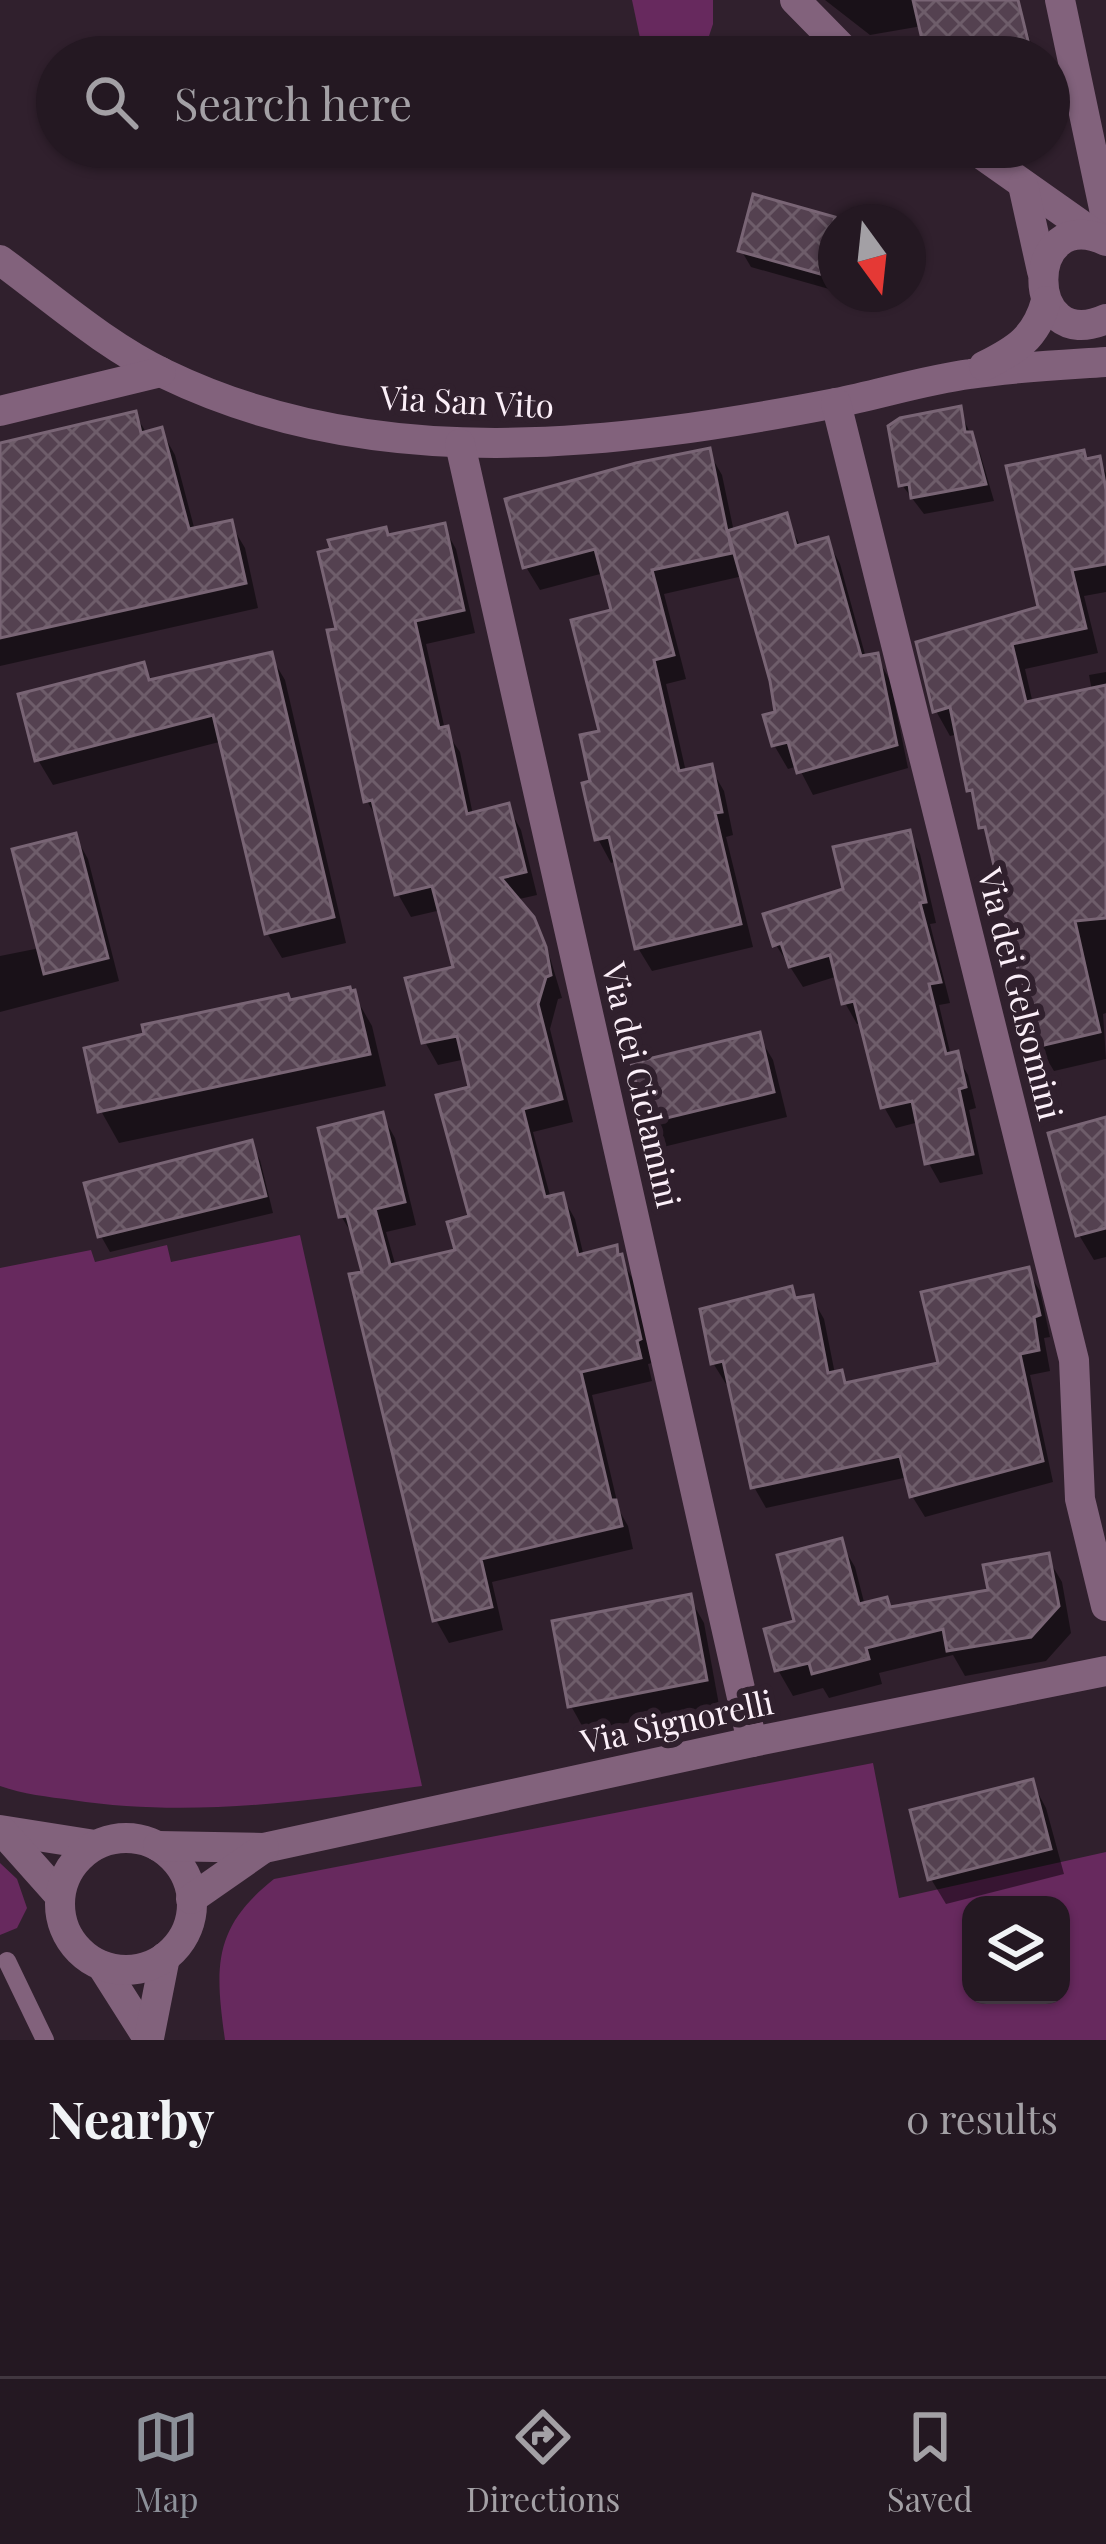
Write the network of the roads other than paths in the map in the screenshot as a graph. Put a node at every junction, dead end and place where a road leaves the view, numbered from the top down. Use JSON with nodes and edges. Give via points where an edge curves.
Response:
{"nodes":[{"id":1,"x":795,"y":0,"type":"edge"},
{"id":2,"x":1060,"y":0,"type":"edge"},
{"id":3,"x":830,"y":36,"type":"edge"},
{"id":4,"x":1067,"y":36,"type":"edge"},
{"id":5,"x":1070,"y":54,"type":"edge"},
{"id":6,"x":1000,"y":168,"type":"edge"},
{"id":7,"x":1023,"y":185,"type":"junction"},
{"id":8,"x":1103,"y":232,"type":"edge"},
{"id":9,"x":0,"y":260,"type":"edge"},
{"id":10,"x":1084,"y":322,"type":"edge"},
{"id":11,"x":161,"y":372,"type":"junction"},
{"id":12,"x":969,"y":374,"type":"junction"},
{"id":13,"x":836,"y":403,"type":"junction"},
{"id":14,"x":0,"y":411,"type":"edge"},
{"id":15,"x":460,"y":444,"type":"junction"},
{"id":16,"x":1106,"y":1606,"type":"edge"},
{"id":17,"x":1106,"y":1671,"type":"edge"},
{"id":18,"x":752,"y":1742,"type":"junction"},
{"id":19,"x":2,"y":1831,"type":"edge"},
{"id":20,"x":95,"y":1845,"type":"junction"},
{"id":21,"x":158,"y":1846,"type":"junction"},
{"id":22,"x":264,"y":1848,"type":"junction"},
{"id":23,"x":59,"y":1896,"type":"junction"},
{"id":24,"x":191,"y":1899,"type":"junction"},
{"id":25,"x":165,"y":1957,"type":"junction"},
{"id":26,"x":7,"y":1961,"type":"dead end"},
{"id":27,"x":102,"y":1966,"type":"junction"},
{"id":28,"x":149,"y":2039,"type":"edge"},
{"id":29,"x":45,"y":2040,"type":"edge"}],
"edges":[{"from":1,"to":3,"type":"street"},
{"from":2,"to":4,"type":"street"},
{"from":5,"to":8,"type":"street"},
{"from":6,"to":7,"type":"street"},
{"from":7,"to":8,"type":"street"},
{"from":7,"to":10,"type":"street"},
{"from":8,"to":10,"type":"street","via":[[1069,238],[1047,256]]},
{"from":9,"to":11,"type":"street","name":"Via San Vito"},
{"from":10,"to":12,"type":"street","name":"Via San Vito","via":[[1040,325],[1023,345]]},
{"from":10,"to":12,"type":"street","name":"Via San Vito","via":[[1062,365]]},
{"from":11,"to":14,"type":"street"},
{"from":11,"to":15,"type":"street","name":"Via San Vito","via":[[279,418]]},
{"from":12,"to":13,"type":"street","name":"Via San Vito"},
{"from":13,"to":15,"type":"street","name":"Via San Vito","via":[[595,440]]},
{"from":13,"to":16,"type":"street","name":"Via dei Gelsomini","via":[[1074,1360],[1080,1498]]},
{"from":15,"to":18,"type":"street","name":"Via dei Ciclamini"},
{"from":17,"to":18,"type":"street","name":"Via Signorelli"},
{"from":18,"to":22,"type":"street","name":"Via Signorelli"},
{"from":19,"to":20,"type":"street"},
{"from":19,"to":23,"type":"street"},
{"from":20,"to":21,"type":"street","via":[[137,1838]]},
{"from":20,"to":23,"type":"street","via":[[65,1876]]},
{"from":21,"to":22,"type":"street","name":"Via Signorelli"},
{"from":21,"to":24,"type":"street","via":[[175,1859]]},
{"from":22,"to":24,"type":"street","name":"Via Signorelli"},
{"from":23,"to":27,"type":"street","via":[[69,1938]]},
{"from":24,"to":25,"type":"street","via":[[190,1920]]},
{"from":25,"to":27,"type":"street","via":[[124,1970]]},
{"from":25,"to":28,"type":"street"},
{"from":26,"to":29,"type":"lane"},
{"from":27,"to":28,"type":"street"}]}
